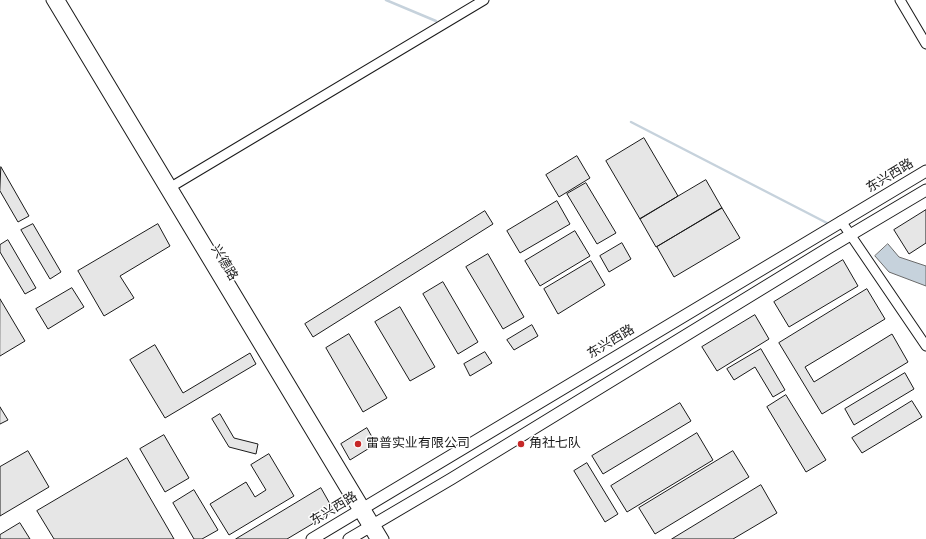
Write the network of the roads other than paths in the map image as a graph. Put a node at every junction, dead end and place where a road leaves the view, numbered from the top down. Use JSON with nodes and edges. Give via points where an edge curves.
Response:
{"nodes":[{"id":1,"x":50,"y":0,"type":"edge"},
{"id":2,"x":60,"y":0,"type":"edge"},
{"id":3,"x":484,"y":0,"type":"edge"},
{"id":4,"x":900,"y":0,"type":"edge"},
{"id":5,"x":926,"y":44,"type":"edge"},
{"id":6,"x":926,"y":171,"type":"edge"},
{"id":7,"x":168,"y":188,"type":"junction"},
{"id":8,"x":926,"y":190,"type":"edge"},
{"id":9,"x":837,"y":224,"type":"junction"},
{"id":10,"x":851,"y":235,"type":"junction"},
{"id":11,"x":926,"y":346,"type":"edge"},
{"id":12,"x":362,"y":509,"type":"junction"},
{"id":13,"x":372,"y":525,"type":"junction"},
{"id":14,"x":312,"y":539,"type":"edge"},
{"id":15,"x":349,"y":539,"type":"edge"},
{"id":16,"x":375,"y":539,"type":"edge"},
{"id":17,"x":384,"y":539,"type":"edge"}],
"edges":[{"from":1,"to":7,"type":"street","name":"兴德路"},
{"from":2,"to":7,"type":"street","name":"兴德路"},
{"from":3,"to":7,"type":"street"},
{"from":4,"to":5,"type":"street"},
{"from":6,"to":9,"type":"main road","name":"东兴西路"},
{"from":7,"to":12,"type":"street","name":"兴德路"},
{"from":8,"to":10,"type":"main road"},
{"from":9,"to":10,"type":"street"},
{"from":9,"to":12,"type":"main road","name":"东兴西路"},
{"from":10,"to":11,"type":"street"},
{"from":10,"to":13,"type":"main road"},
{"from":12,"to":13,"type":"street","name":"兴德路"},
{"from":12,"to":14,"type":"main road","name":"东兴西路"},
{"from":13,"to":15,"type":"main road"},
{"from":13,"to":16,"type":"street","name":"兴德路"},
{"from":13,"to":17,"type":"street","name":"兴德路"}]}
